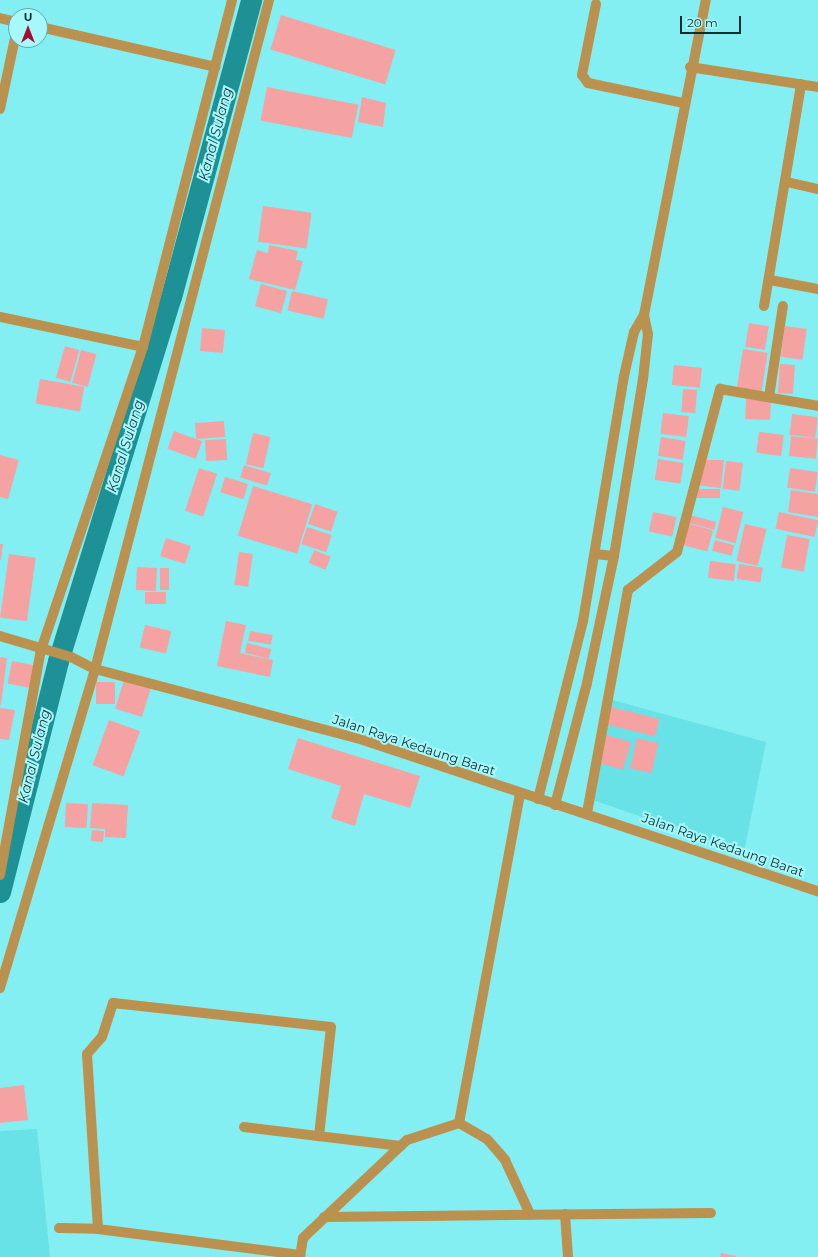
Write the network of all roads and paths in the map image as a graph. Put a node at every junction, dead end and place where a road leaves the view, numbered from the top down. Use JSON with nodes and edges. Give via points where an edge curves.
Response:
{"nodes":[{"id":1,"x":232,"y":0,"type":"edge"},
{"id":2,"x":269,"y":0,"type":"edge"},
{"id":3,"x":706,"y":0,"type":"edge"},
{"id":4,"x":596,"y":4,"type":"dead end"},
{"id":5,"x":48,"y":29,"type":"edge"},
{"id":6,"x":13,"y":48,"type":"edge"},
{"id":7,"x":216,"y":67,"type":"junction"},
{"id":8,"x":690,"y":67,"type":"junction"},
{"id":9,"x":801,"y":84,"type":"junction"},
{"id":10,"x":818,"y":87,"type":"edge"},
{"id":11,"x":684,"y":103,"type":"junction"},
{"id":12,"x":0,"y":109,"type":"edge"},
{"id":13,"x":787,"y":182,"type":"junction"},
{"id":14,"x":818,"y":189,"type":"edge"},
{"id":15,"x":770,"y":280,"type":"junction"},
{"id":16,"x":818,"y":289,"type":"edge"},
{"id":17,"x":764,"y":306,"type":"dead end"},
{"id":18,"x":783,"y":306,"type":"dead end"},
{"id":19,"x":644,"y":315,"type":"junction"},
{"id":20,"x":0,"y":317,"type":"edge"},
{"id":21,"x":143,"y":347,"type":"junction"},
{"id":22,"x":769,"y":397,"type":"junction"},
{"id":23,"x":818,"y":406,"type":"edge"},
{"id":24,"x":594,"y":554,"type":"junction"},
{"id":25,"x":614,"y":556,"type":"junction"},
{"id":26,"x":0,"y":636,"type":"edge"},
{"id":27,"x":41,"y":650,"type":"junction"},
{"id":28,"x":95,"y":669,"type":"junction"},
{"id":29,"x":548,"y":760,"type":"junction"},
{"id":30,"x":565,"y":765,"type":"junction"},
{"id":31,"x":520,"y":794,"type":"junction"},
{"id":32,"x":538,"y":800,"type":"junction"},
{"id":33,"x":554,"y":804,"type":"junction"},
{"id":34,"x":587,"y":813,"type":"junction"},
{"id":35,"x":0,"y":875,"type":"edge"},
{"id":36,"x":818,"y":891,"type":"edge"},
{"id":37,"x":0,"y":988,"type":"edge"},
{"id":38,"x":459,"y":1123,"type":"junction"},
{"id":39,"x":244,"y":1127,"type":"dead end"},
{"id":40,"x":319,"y":1136,"type":"junction"},
{"id":41,"x":401,"y":1146,"type":"junction"},
{"id":42,"x":711,"y":1213,"type":"dead end"},
{"id":43,"x":530,"y":1214,"type":"junction"},
{"id":44,"x":565,"y":1214,"type":"junction"},
{"id":45,"x":324,"y":1218,"type":"junction"},
{"id":46,"x":59,"y":1228,"type":"dead end"},
{"id":47,"x":98,"y":1229,"type":"junction"},
{"id":48,"x":300,"y":1256,"type":"edge"},
{"id":49,"x":568,"y":1257,"type":"edge"}],
"edges":[{"from":1,"to":7,"type":"street"},
{"from":2,"to":28,"type":"street"},
{"from":3,"to":8,"type":"street"},
{"from":4,"to":11,"type":"street","via":[[582,75],[588,83]]},
{"from":5,"to":7,"type":"street"},
{"from":6,"to":12,"type":"street"},
{"from":7,"to":21,"type":"street"},
{"from":8,"to":9,"type":"street"},
{"from":8,"to":11,"type":"street"},
{"from":9,"to":10,"type":"street"},
{"from":9,"to":13,"type":"street"},
{"from":11,"to":19,"type":"street"},
{"from":13,"to":14,"type":"street"},
{"from":13,"to":15,"type":"street"},
{"from":15,"to":16,"type":"street"},
{"from":15,"to":17,"type":"street"},
{"from":18,"to":22,"type":"street"},
{"from":19,"to":24,"type":"street","via":[[634,332],[624,376]]},
{"from":19,"to":25,"type":"street","via":[[648,334],[643,379]]},
{"from":20,"to":21,"type":"street"},
{"from":21,"to":27,"type":"street"},
{"from":22,"to":23,"type":"street"},
{"from":22,"to":34,"type":"street","via":[[720,389],[677,552],[628,590]]},
{"from":24,"to":25,"type":"street"},
{"from":24,"to":29,"type":"street","via":[[583,621]]},
{"from":25,"to":30,"type":"street","via":[[587,683]]},
{"from":26,"to":27,"type":"street","name":"Jalan Raya Kedaung Barat"},
{"from":27,"to":28,"type":"street","name":"Jalan Raya Kedaung Barat","via":[[66,656]]},
{"from":27,"to":35,"type":"street"},
{"from":28,"to":31,"type":"street","name":"Jalan Raya Kedaung Barat","via":[[357,738]]},
{"from":28,"to":37,"type":"street"},
{"from":29,"to":30,"type":"street"},
{"from":29,"to":32,"type":"street"},
{"from":30,"to":33,"type":"street"},
{"from":31,"to":32,"type":"street","name":"Jalan Raya Kedaung Barat"},
{"from":31,"to":38,"type":"street"},
{"from":32,"to":33,"type":"street","name":"Jalan Raya Kedaung Barat"},
{"from":33,"to":34,"type":"street","name":"Jalan Raya Kedaung Barat"},
{"from":34,"to":36,"type":"street","name":"Jalan Raya Kedaung Barat"},
{"from":38,"to":41,"type":"street","via":[[407,1140]]},
{"from":38,"to":43,"type":"street","via":[[487,1139],[505,1160]]},
{"from":39,"to":40,"type":"street"},
{"from":40,"to":41,"type":"street"},
{"from":40,"to":47,"type":"street","via":[[331,1027],[113,1003],[102,1037],[87,1054]]},
{"from":41,"to":45,"type":"street"},
{"from":42,"to":44,"type":"street"},
{"from":43,"to":44,"type":"street"},
{"from":43,"to":45,"type":"street"},
{"from":44,"to":49,"type":"street"},
{"from":45,"to":48,"type":"street","via":[[303,1238]]},
{"from":46,"to":47,"type":"street"},
{"from":47,"to":48,"type":"street"}]}
